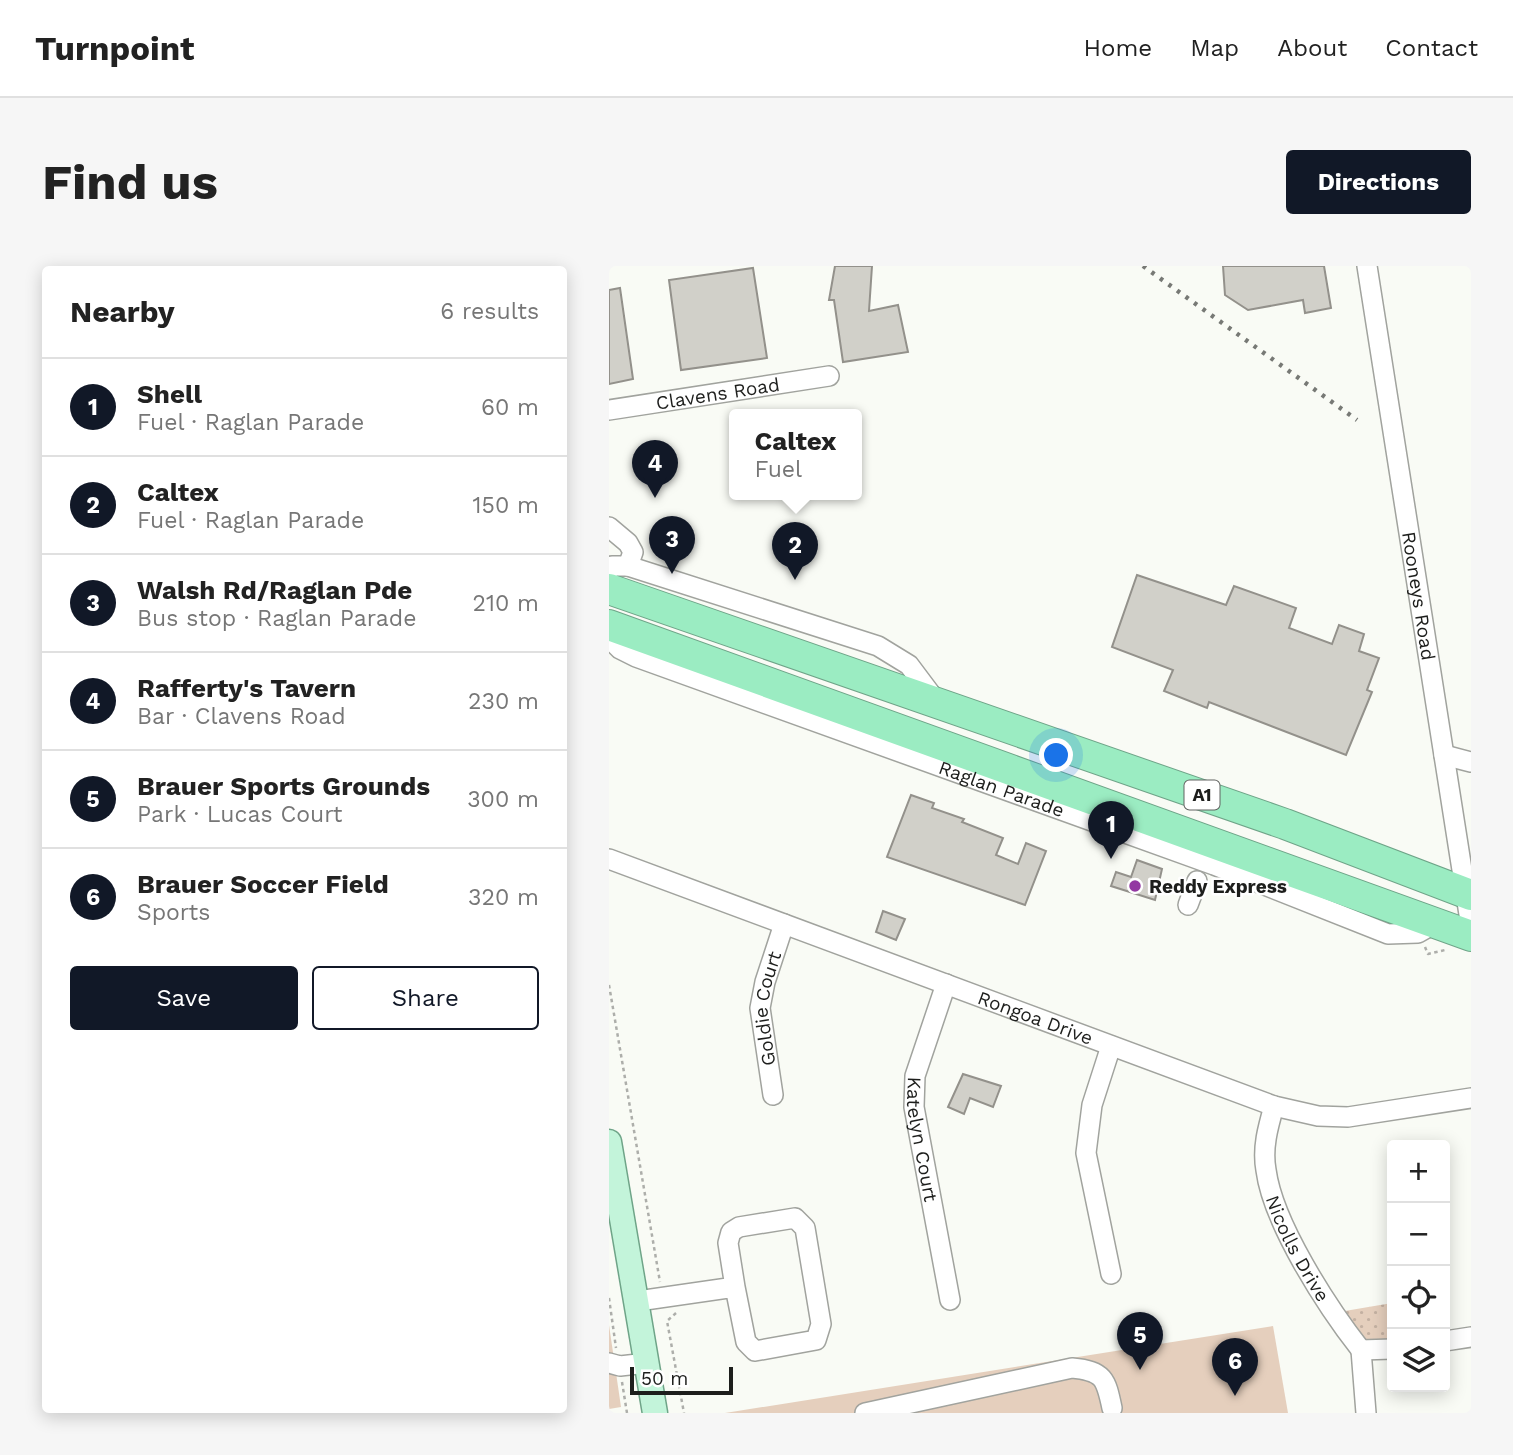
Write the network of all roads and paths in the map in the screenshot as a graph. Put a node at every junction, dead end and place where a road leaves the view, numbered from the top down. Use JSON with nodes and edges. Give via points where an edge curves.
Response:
{"nodes":[{"id":1,"x":1367,"y":266,"type":"edge"},
{"id":2,"x":829,"y":376,"type":"dead end"},
{"id":3,"x":609,"y":410,"type":"edge"},
{"id":4,"x":609,"y":527,"type":"edge"},
{"id":5,"x":619,"y":568,"type":"edge"},
{"id":6,"x":609,"y":589,"type":"edge"},
{"id":7,"x":609,"y":625,"type":"edge"},
{"id":8,"x":609,"y":638,"type":"edge"},
{"id":9,"x":936,"y":701,"type":"junction"},
{"id":10,"x":1444,"y":755,"type":"junction"},
{"id":11,"x":1471,"y":762,"type":"edge"},
{"id":12,"x":609,"y":859,"type":"edge"},
{"id":13,"x":1197,"y":881,"type":"dead end"},
{"id":14,"x":1468,"y":894,"type":"edge"},
{"id":15,"x":1188,"y":905,"type":"dead end"},
{"id":16,"x":784,"y":924,"type":"junction"},
{"id":17,"x":1434,"y":924,"type":"junction"},
{"id":18,"x":1471,"y":927,"type":"edge"},
{"id":19,"x":1471,"y":936,"type":"edge"},
{"id":20,"x":946,"y":984,"type":"junction"},
{"id":21,"x":609,"y":985,"type":"edge"},
{"id":22,"x":1111,"y":1046,"type":"junction"},
{"id":23,"x":773,"y":1095,"type":"dead end"},
{"id":24,"x":1471,"y":1098,"type":"edge"},
{"id":25,"x":1273,"y":1106,"type":"junction"},
{"id":26,"x":609,"y":1142,"type":"edge"},
{"id":27,"x":1111,"y":1274,"type":"dead end"},
{"id":28,"x":735,"y":1287,"type":"junction"},
{"id":29,"x":682,"y":1294,"type":"junction"},
{"id":30,"x":609,"y":1298,"type":"edge"},
{"id":31,"x":950,"y":1300,"type":"dead end"},
{"id":32,"x":638,"y":1301,"type":"junction"},
{"id":33,"x":1471,"y":1337,"type":"edge"},
{"id":34,"x":1450,"y":1340,"type":"edge"},
{"id":35,"x":1387,"y":1349,"type":"edge"},
{"id":36,"x":1361,"y":1350,"type":"junction"},
{"id":37,"x":647,"y":1363,"type":"junction"},
{"id":38,"x":614,"y":1365,"type":"edge"},
{"id":39,"x":1112,"y":1408,"type":"dead end"},
{"id":40,"x":627,"y":1413,"type":"edge"},
{"id":41,"x":655,"y":1413,"type":"edge"},
{"id":42,"x":684,"y":1413,"type":"edge"},
{"id":43,"x":865,"y":1413,"type":"edge"},
{"id":44,"x":1366,"y":1413,"type":"edge"}],
"edges":[{"from":1,"to":10,"type":"street","name":"Rooneys Road"},
{"from":2,"to":3,"type":"street","name":"Clavens Road"},
{"from":4,"to":5,"type":"street","via":[[633,552]]},
{"from":5,"to":9,"type":"street","via":[[878,646],[909,665]]},
{"from":6,"to":9,"type":"highway","number":"A1"},
{"from":7,"to":17,"type":"highway","name":"Raglan Parade","number":"A1"},
{"from":8,"to":17,"type":"street","name":"Raglan Parade","via":[[636,657],[1189,856],[1388,934],[1418,933]]},
{"from":9,"to":14,"type":"highway","number":"A1"},
{"from":10,"to":11,"type":"street"},
{"from":10,"to":14,"type":"street","name":"Rooneys Road"},
{"from":12,"to":16,"type":"street","name":"Rongoa Drive"},
{"from":13,"to":15,"type":"street"},
{"from":14,"to":18,"type":"street","name":"Rooneys Road"},
{"from":16,"to":20,"type":"street","name":"Rongoa Drive"},
{"from":16,"to":23,"type":"street","name":"Goldie Court","via":[[760,1008]]},
{"from":17,"to":19,"type":"highway","name":"Raglan Parade","number":"A1"},
{"from":20,"to":22,"type":"street","name":"Rongoa Drive"},
{"from":20,"to":31,"type":"street","name":"Katelyn Court","via":[[915,1076],[914,1107]]},
{"from":21,"to":29,"type":"path","via":[[660,1283],[669,1289],[681,1288]]},
{"from":22,"to":25,"type":"street","name":"Rongoa Drive"},
{"from":22,"to":27,"type":"street","via":[[1092,1104],[1087,1153]]},
{"from":24,"to":25,"type":"street","name":"Rongoa Drive","via":[[1347,1117]]},
{"from":25,"to":36,"type":"street","name":"Nicolls Drive","via":[[1264,1145],[1274,1199],[1332,1313]]},
{"from":26,"to":32,"type":"main road"},
{"from":28,"to":28,"type":"street","via":[[746,1342],[755,1351],[816,1340],[821,1324],[806,1228],[795,1218],[731,1232],[728,1243]]},
{"from":28,"to":29,"type":"street"},
{"from":29,"to":32,"type":"street"},
{"from":29,"to":42,"type":"path","via":[[685,1309],[667,1321]]},
{"from":30,"to":38,"type":"path"},
{"from":32,"to":37,"type":"main road"},
{"from":33,"to":34,"type":"street"},
{"from":35,"to":36,"type":"street"},
{"from":36,"to":44,"type":"street"},
{"from":37,"to":38,"type":"street"},
{"from":37,"to":41,"type":"main road"},
{"from":38,"to":40,"type":"path"},
{"from":39,"to":43,"type":"street","via":[[1106,1382],[1093,1370],[1072,1368]]}]}
